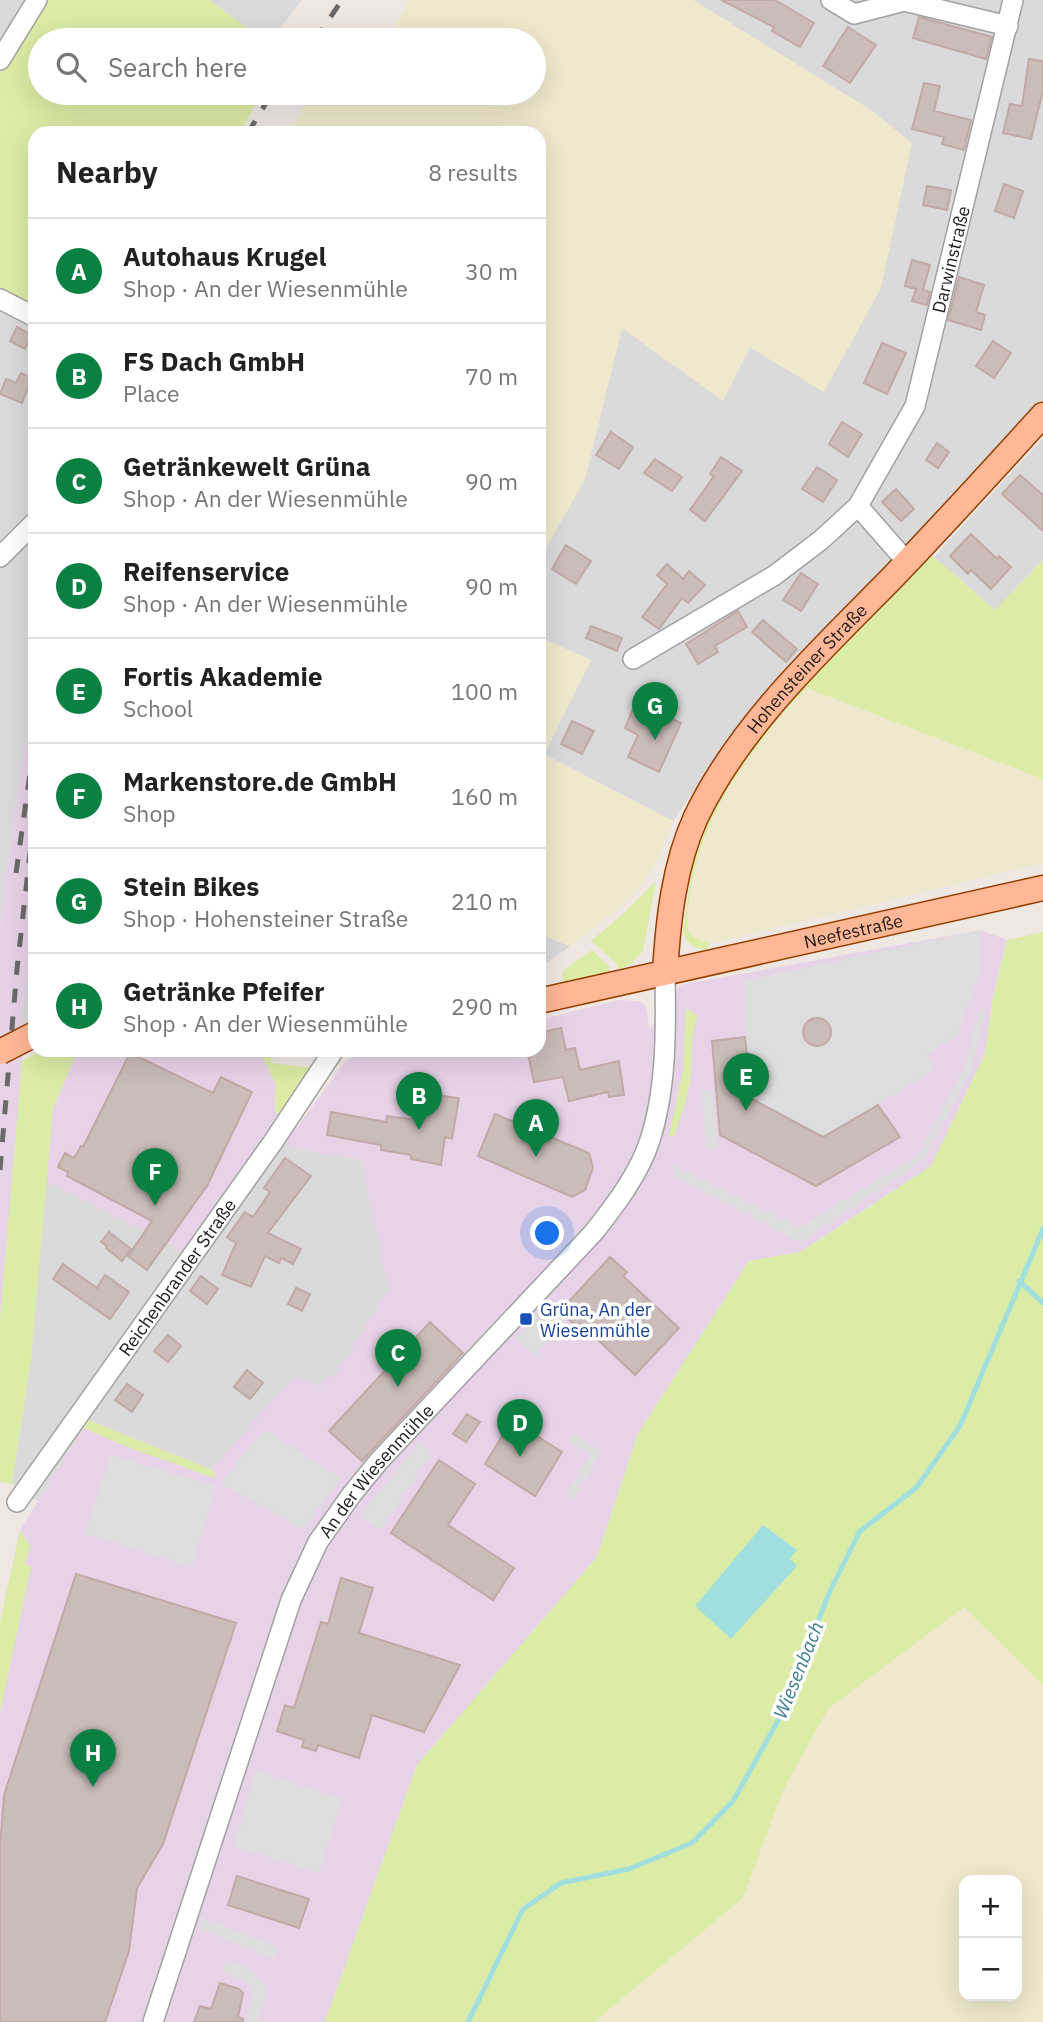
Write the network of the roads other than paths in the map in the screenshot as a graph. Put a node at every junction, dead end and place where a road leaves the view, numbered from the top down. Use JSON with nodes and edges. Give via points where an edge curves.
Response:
{"nodes":[{"id":1,"x":37,"y":0,"type":"edge"},
{"id":2,"x":831,"y":0,"type":"edge"},
{"id":3,"x":1013,"y":0,"type":"edge"},
{"id":4,"x":1008,"y":26,"type":"junction"},
{"id":5,"x":0,"y":60,"type":"edge"},
{"id":6,"x":0,"y":299,"type":"edge"},
{"id":7,"x":28,"y":313,"type":"edge"},
{"id":8,"x":1043,"y":415,"type":"edge"},
{"id":9,"x":858,"y":506,"type":"junction"},
{"id":10,"x":28,"y":529,"type":"edge"},
{"id":11,"x":0,"y":557,"type":"edge"},
{"id":12,"x":907,"y":562,"type":"junction"},
{"id":13,"x":633,"y":659,"type":"dead end"},
{"id":14,"x":1043,"y":888,"type":"edge"},
{"id":15,"x":665,"y":973,"type":"junction"},
{"id":16,"x":546,"y":999,"type":"edge"},
{"id":17,"x":28,"y":1038,"type":"edge"},
{"id":18,"x":0,"y":1052,"type":"edge"},
{"id":19,"x":329,"y":1057,"type":"edge"},
{"id":20,"x":17,"y":1502,"type":"dead end"},
{"id":21,"x":153,"y":2022,"type":"edge"}],
"edges":[{"from":1,"to":5,"type":"street"},
{"from":2,"to":4,"type":"street","via":[[854,14],[904,1]]},
{"from":3,"to":4,"type":"street","name":"Darwinstraße"},
{"from":4,"to":9,"type":"street","name":"Darwinstraße","via":[[915,407]]},
{"from":6,"to":7,"type":"street"},
{"from":8,"to":12,"type":"main road","name":"Hohensteiner Straße"},
{"from":9,"to":12,"type":"street"},
{"from":9,"to":13,"type":"street","name":"Darwinstraße","via":[[775,575]]},
{"from":10,"to":11,"type":"street"},
{"from":12,"to":15,"type":"main road","name":"Hohensteiner Straße","via":[[799,673],[738,747],[716,782],[683,851]]},
{"from":14,"to":15,"type":"main road","name":"Neefestraße"},
{"from":15,"to":16,"type":"main road","name":"Neefestraße"},
{"from":15,"to":21,"type":"street","name":"An der Wiesenmühle","via":[[661,1092],[650,1141],[634,1175],[594,1232],[379,1461],[312,1553],[291,1600]]},
{"from":17,"to":18,"type":"main road","bridge":true},
{"from":19,"to":20,"type":"street","name":"Reichenbrander Straße"}]}
